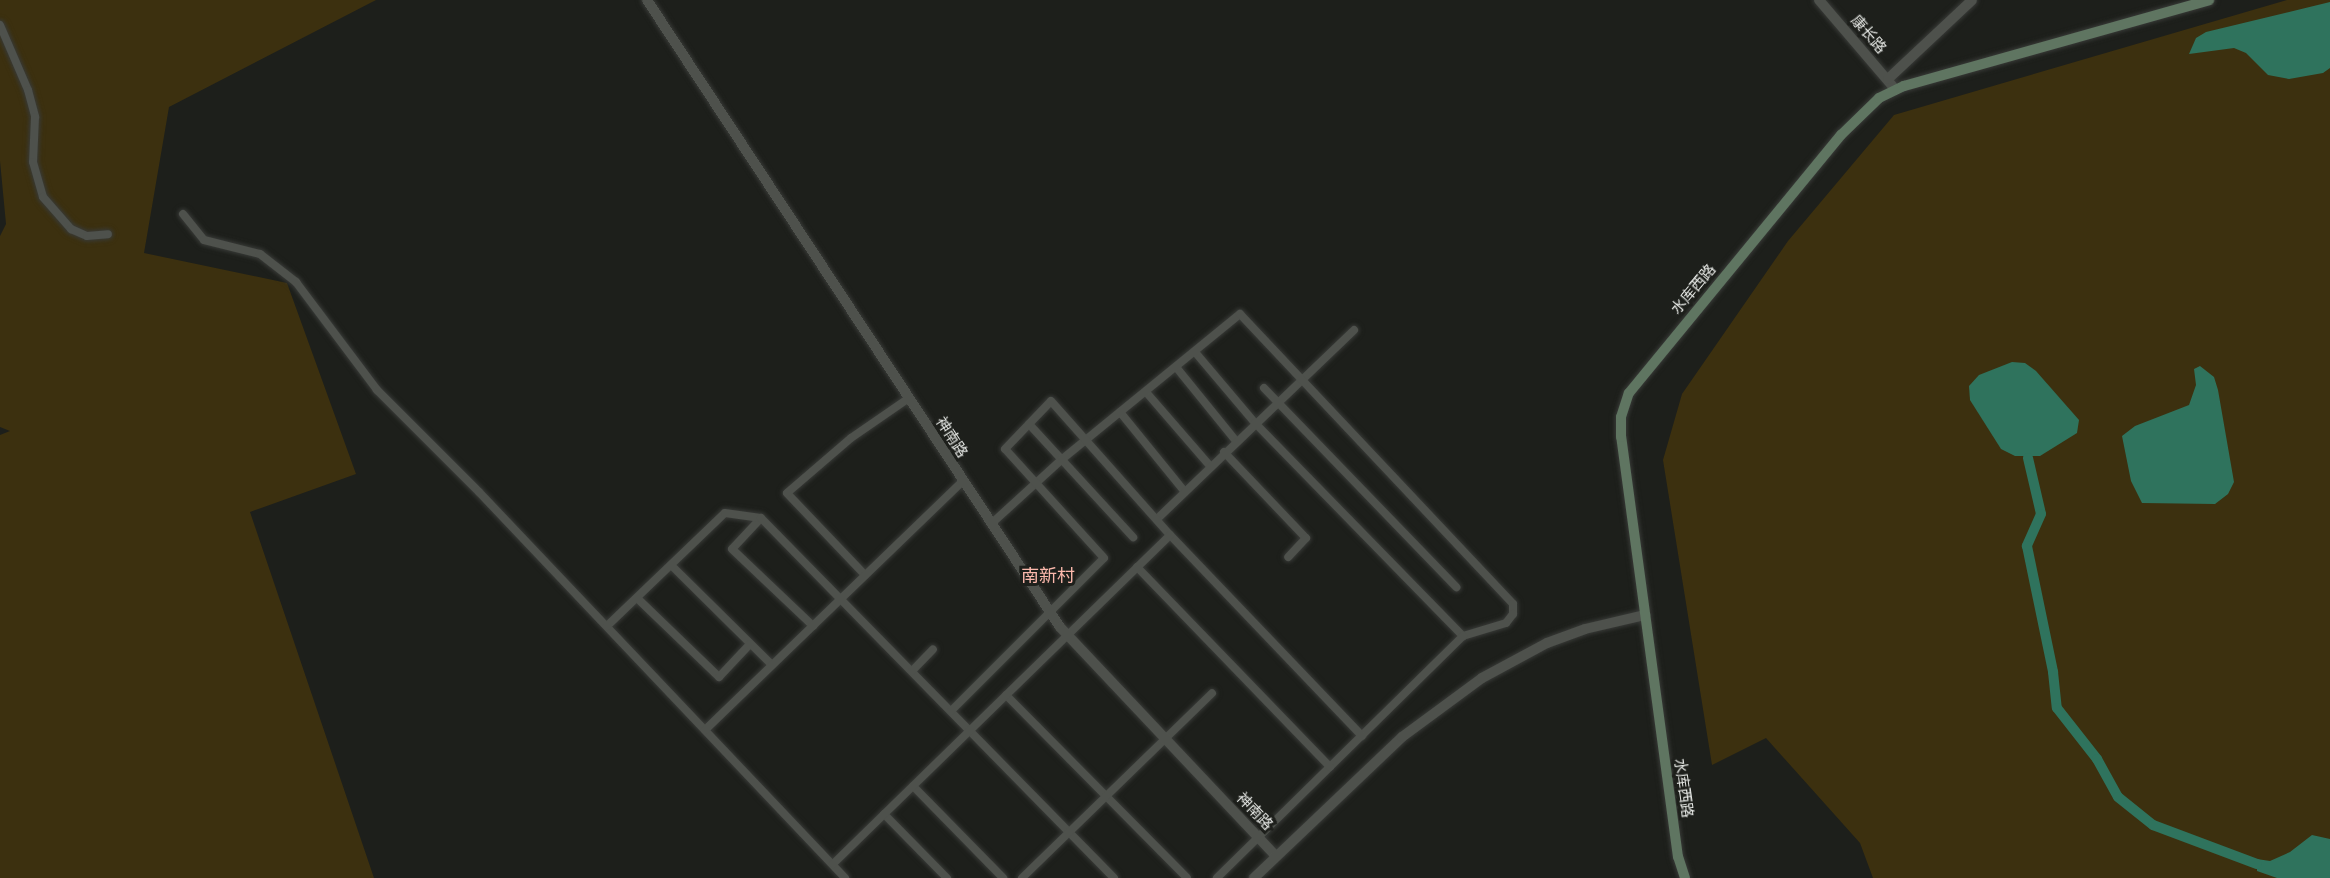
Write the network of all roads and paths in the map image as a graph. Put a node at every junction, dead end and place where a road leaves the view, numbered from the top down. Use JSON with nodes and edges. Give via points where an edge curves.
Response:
{"nodes":[{"id":1,"x":647,"y":0,"type":"edge"},
{"id":2,"x":1819,"y":0,"type":"edge"},
{"id":3,"x":1972,"y":0,"type":"edge"},
{"id":4,"x":2210,"y":0,"type":"edge"},
{"id":5,"x":0,"y":25,"type":"edge"},
{"id":6,"x":1888,"y":79,"type":"junction"},
{"id":7,"x":1895,"y":89,"type":"junction"},
{"id":8,"x":183,"y":214,"type":"dead end"},
{"id":9,"x":108,"y":234,"type":"dead end"},
{"id":10,"x":1354,"y":330,"type":"dead end"},
{"id":11,"x":1195,"y":352,"type":"junction"},
{"id":12,"x":1176,"y":367,"type":"junction"},
{"id":13,"x":1301,"y":380,"type":"junction"},
{"id":14,"x":1264,"y":388,"type":"dead end"},
{"id":15,"x":1146,"y":392,"type":"junction"},
{"id":16,"x":909,"y":398,"type":"junction"},
{"id":17,"x":1277,"y":402,"type":"junction"},
{"id":18,"x":1120,"y":412,"type":"junction"},
{"id":19,"x":1255,"y":423,"type":"junction"},
{"id":20,"x":1029,"y":424,"type":"junction"},
{"id":21,"x":1086,"y":439,"type":"junction"},
{"id":22,"x":1236,"y":441,"type":"junction"},
{"id":23,"x":1224,"y":452,"type":"junction"},
{"id":24,"x":1061,"y":460,"type":"junction"},
{"id":25,"x":1210,"y":466,"type":"junction"},
{"id":26,"x":963,"y":481,"type":"junction"},
{"id":27,"x":1035,"y":482,"type":"junction"},
{"id":28,"x":1185,"y":492,"type":"junction"},
{"id":29,"x":761,"y":518,"type":"junction"},
{"id":30,"x":1157,"y":519,"type":"junction"},
{"id":31,"x":991,"y":524,"type":"junction"},
{"id":32,"x":1170,"y":535,"type":"junction"},
{"id":33,"x":1133,"y":537,"type":"dead end"},
{"id":34,"x":1288,"y":557,"type":"dead end"},
{"id":35,"x":671,"y":565,"type":"junction"},
{"id":36,"x":1137,"y":567,"type":"junction"},
{"id":37,"x":865,"y":575,"type":"junction"},
{"id":38,"x":1456,"y":587,"type":"dead end"},
{"id":39,"x":637,"y":598,"type":"junction"},
{"id":40,"x":841,"y":599,"type":"junction"},
{"id":41,"x":1051,"y":613,"type":"junction"},
{"id":42,"x":1645,"y":615,"type":"junction"},
{"id":43,"x":607,"y":626,"type":"junction"},
{"id":44,"x":813,"y":626,"type":"junction"},
{"id":45,"x":1067,"y":636,"type":"junction"},
{"id":46,"x":1463,"y":636,"type":"junction"},
{"id":47,"x":750,"y":644,"type":"junction"},
{"id":48,"x":933,"y":649,"type":"dead end"},
{"id":49,"x":772,"y":665,"type":"junction"},
{"id":50,"x":912,"y":671,"type":"junction"},
{"id":51,"x":1212,"y":693,"type":"dead end"},
{"id":52,"x":1006,"y":695,"type":"junction"},
{"id":53,"x":951,"y":711,"type":"junction"},
{"id":54,"x":705,"y":730,"type":"junction"},
{"id":55,"x":970,"y":730,"type":"junction"},
{"id":56,"x":1362,"y":736,"type":"junction"},
{"id":57,"x":1165,"y":739,"type":"junction"},
{"id":58,"x":1330,"y":767,"type":"junction"},
{"id":59,"x":913,"y":786,"type":"junction"},
{"id":60,"x":1106,"y":796,"type":"junction"},
{"id":61,"x":884,"y":814,"type":"junction"},
{"id":62,"x":1069,"y":832,"type":"junction"},
{"id":63,"x":1259,"y":837,"type":"junction"},
{"id":64,"x":1276,"y":856,"type":"junction"},
{"id":65,"x":833,"y":864,"type":"junction"},
{"id":66,"x":845,"y":878,"type":"edge"},
{"id":67,"x":947,"y":878,"type":"edge"},
{"id":68,"x":1003,"y":878,"type":"edge"},
{"id":69,"x":1022,"y":878,"type":"edge"},
{"id":70,"x":1114,"y":878,"type":"edge"},
{"id":71,"x":1187,"y":878,"type":"edge"},
{"id":72,"x":1217,"y":878,"type":"edge"},
{"id":73,"x":1254,"y":878,"type":"edge"},
{"id":74,"x":1685,"y":878,"type":"edge"}],
"edges":[{"from":1,"to":16,"type":"street","name":"神南路"},
{"from":2,"to":6,"type":"street","name":"康长路"},
{"from":3,"to":6,"type":"street"},
{"from":4,"to":7,"type":"main road","name":"水库西路"},
{"from":5,"to":9,"type":"street","via":[[28,90],[34,117],[33,162],[43,197],[71,229],[87,236]]},
{"from":6,"to":7,"type":"street","name":"康长路"},
{"from":7,"to":42,"type":"main road","name":"水库西路","via":[[1857,116],[1629,393],[1620,431]]},
{"from":8,"to":43,"type":"street","via":[[204,240],[260,255],[296,282],[377,390]]},
{"from":10,"to":13,"type":"street"},
{"from":11,"to":12,"type":"street"},
{"from":11,"to":13,"type":"street","via":[[1240,314]]},
{"from":11,"to":19,"type":"street"},
{"from":12,"to":15,"type":"street"},
{"from":12,"to":22,"type":"street"},
{"from":13,"to":17,"type":"street"},
{"from":13,"to":46,"type":"street","via":[[1513,604],[1513,614],[1506,623]]},
{"from":14,"to":17,"type":"street"},
{"from":15,"to":18,"type":"street"},
{"from":15,"to":25,"type":"street"},
{"from":16,"to":26,"type":"street","name":"神南路"},
{"from":16,"to":37,"type":"street","via":[[851,438],[787,493]]},
{"from":17,"to":19,"type":"street"},
{"from":17,"to":38,"type":"street"},
{"from":18,"to":21,"type":"street"},
{"from":18,"to":28,"type":"street"},
{"from":19,"to":22,"type":"street"},
{"from":19,"to":46,"type":"street"},
{"from":20,"to":21,"type":"street","via":[[1051,401]]},
{"from":20,"to":24,"type":"street"},
{"from":20,"to":27,"type":"street","via":[[1005,449]]},
{"from":21,"to":24,"type":"street"},
{"from":21,"to":30,"type":"street"},
{"from":22,"to":23,"type":"street"},
{"from":23,"to":25,"type":"street"},
{"from":23,"to":34,"type":"street","via":[[1306,538]]},
{"from":24,"to":27,"type":"street"},
{"from":24,"to":33,"type":"street"},
{"from":25,"to":28,"type":"street"},
{"from":26,"to":31,"type":"street","name":"神南路"},
{"from":26,"to":37,"type":"street"},
{"from":27,"to":31,"type":"street"},
{"from":27,"to":41,"type":"street","via":[[1104,558]]},
{"from":28,"to":30,"type":"street"},
{"from":29,"to":35,"type":"street","via":[[725,513]]},
{"from":29,"to":40,"type":"street"},
{"from":29,"to":44,"type":"street","via":[[732,549]]},
{"from":30,"to":32,"type":"street"},
{"from":31,"to":41,"type":"street","name":"神南路"},
{"from":32,"to":36,"type":"street"},
{"from":32,"to":56,"type":"street"},
{"from":35,"to":39,"type":"street"},
{"from":35,"to":47,"type":"street"},
{"from":36,"to":45,"type":"street"},
{"from":36,"to":58,"type":"street"},
{"from":37,"to":40,"type":"street"},
{"from":39,"to":43,"type":"street"},
{"from":39,"to":47,"type":"street","via":[[719,676]]},
{"from":40,"to":44,"type":"street"},
{"from":40,"to":50,"type":"street"},
{"from":41,"to":45,"type":"street","name":"神南路"},
{"from":41,"to":53,"type":"street"},
{"from":42,"to":64,"type":"street","via":[[1585,629],[1547,643],[1482,678],[1402,736]]},
{"from":42,"to":74,"type":"main road","name":"水库西路","via":[[1678,857]]},
{"from":43,"to":54,"type":"street"},
{"from":44,"to":49,"type":"street"},
{"from":45,"to":52,"type":"street"},
{"from":45,"to":57,"type":"street","name":"神南路"},
{"from":46,"to":56,"type":"street"},
{"from":47,"to":49,"type":"street"},
{"from":48,"to":50,"type":"street"},
{"from":49,"to":54,"type":"street"},
{"from":50,"to":53,"type":"street"},
{"from":51,"to":57,"type":"street"},
{"from":52,"to":55,"type":"street"},
{"from":52,"to":60,"type":"street"},
{"from":53,"to":55,"type":"street"},
{"from":54,"to":65,"type":"street"},
{"from":55,"to":59,"type":"street"},
{"from":55,"to":62,"type":"street"},
{"from":56,"to":58,"type":"street"},
{"from":57,"to":60,"type":"street"},
{"from":57,"to":63,"type":"street","name":"神南路"},
{"from":58,"to":63,"type":"street"},
{"from":59,"to":61,"type":"street"},
{"from":59,"to":68,"type":"street"},
{"from":60,"to":62,"type":"street"},
{"from":60,"to":71,"type":"street"},
{"from":61,"to":65,"type":"street"},
{"from":61,"to":67,"type":"street"},
{"from":62,"to":69,"type":"street"},
{"from":62,"to":70,"type":"street"},
{"from":63,"to":64,"type":"street","name":"神南路"},
{"from":63,"to":72,"type":"street"},
{"from":64,"to":73,"type":"street"},
{"from":65,"to":66,"type":"street"}]}
